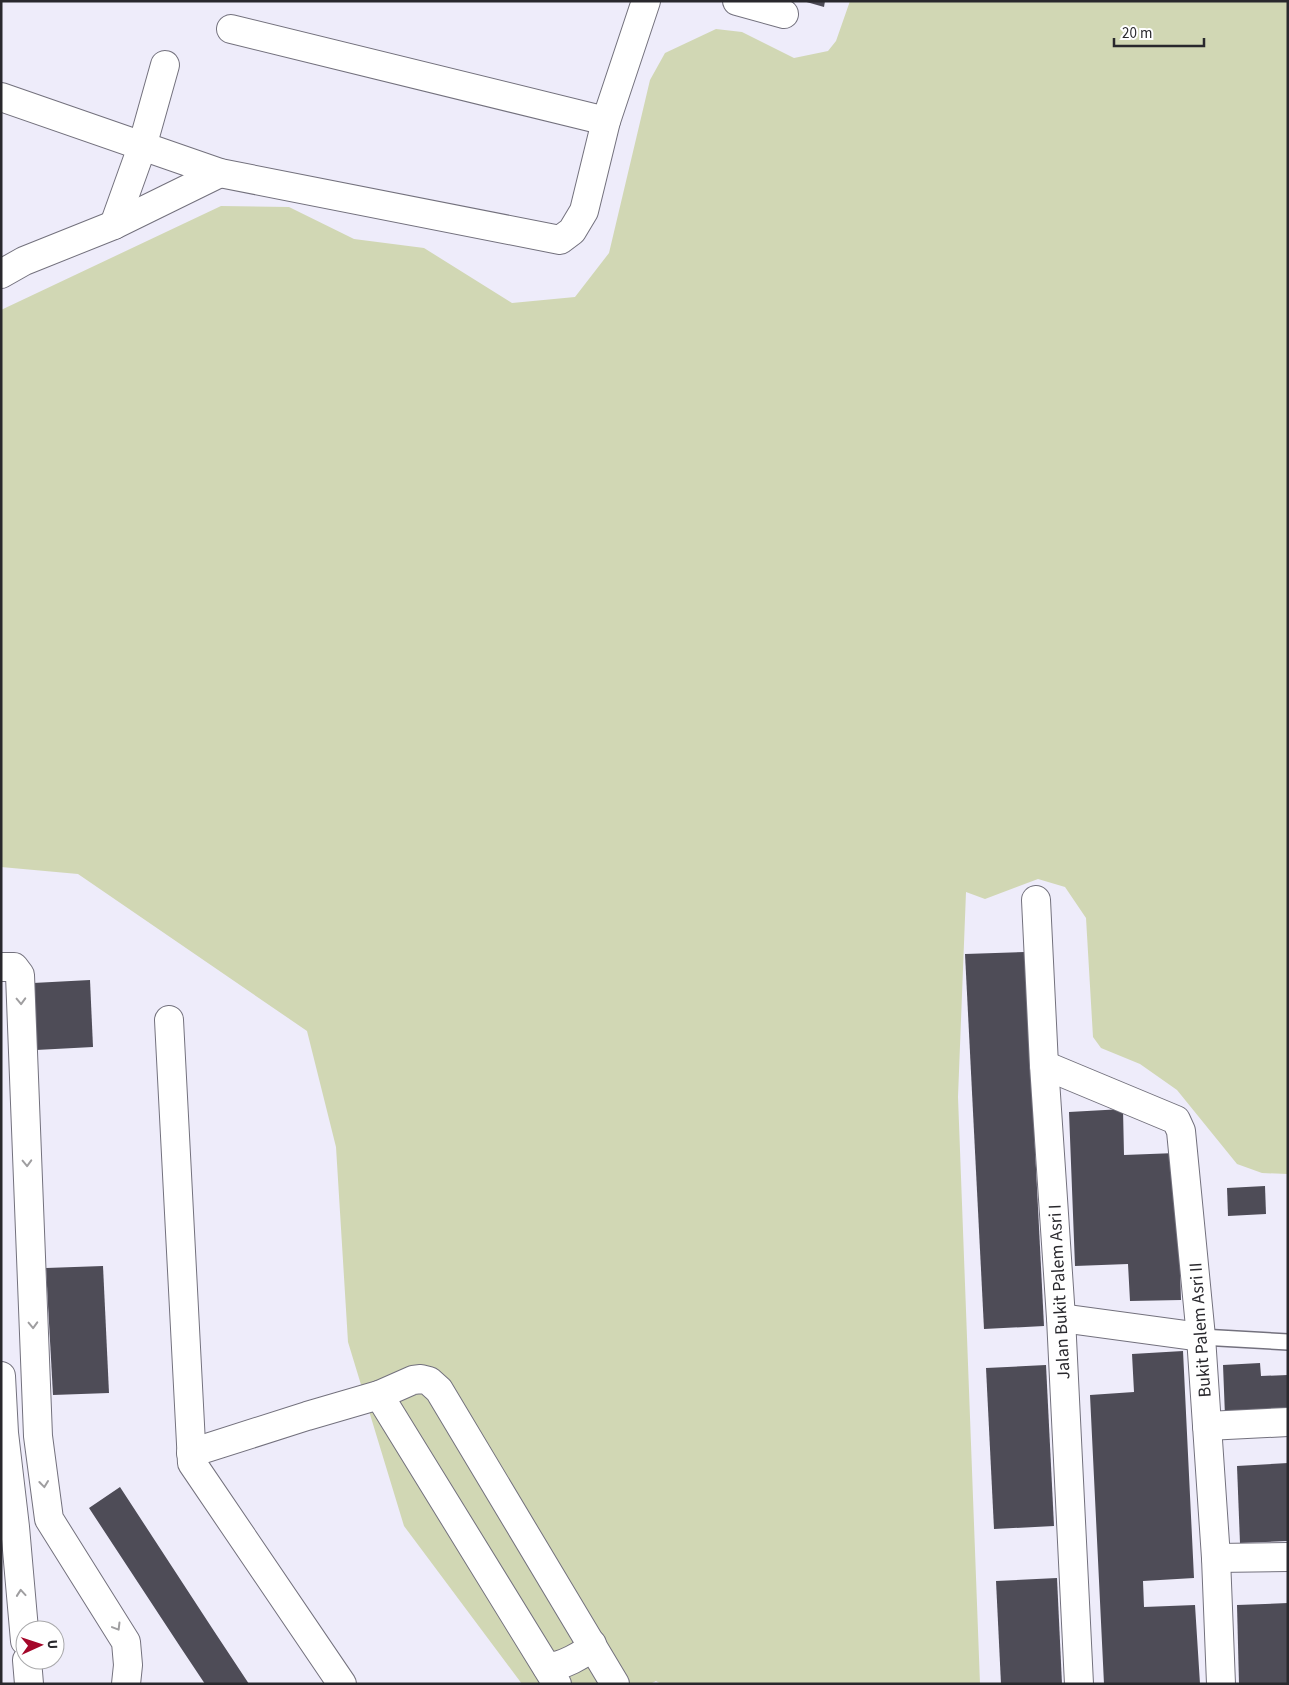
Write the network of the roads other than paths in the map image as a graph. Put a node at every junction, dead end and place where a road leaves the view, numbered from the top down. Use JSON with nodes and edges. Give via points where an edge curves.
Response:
{"nodes":[{"id":1,"x":646,"y":1,"type":"edge"},
{"id":2,"x":737,"y":1,"type":"edge"},
{"id":3,"x":784,"y":14,"type":"dead end"},
{"id":4,"x":231,"y":29,"type":"dead end"},
{"id":5,"x":165,"y":65,"type":"dead end"},
{"id":6,"x":1,"y":97,"type":"edge"},
{"id":7,"x":606,"y":121,"type":"junction"},
{"id":8,"x":142,"y":147,"type":"junction"},
{"id":9,"x":220,"y":173,"type":"junction"},
{"id":10,"x":114,"y":225,"type":"junction"},
{"id":11,"x":9,"y":262,"type":"edge"},
{"id":12,"x":1036,"y":900,"type":"dead end"},
{"id":13,"x":1,"y":967,"type":"edge"},
{"id":14,"x":169,"y":1020,"type":"dead end"},
{"id":15,"x":1044,"y":1065,"type":"junction"},
{"id":16,"x":1061,"y":1318,"type":"junction"},
{"id":17,"x":1201,"y":1337,"type":"junction"},
{"id":18,"x":1288,"y":1342,"type":"edge"},
{"id":19,"x":1,"y":1376,"type":"edge"},
{"id":20,"x":379,"y":1395,"type":"junction"},
{"id":21,"x":1288,"y":1422,"type":"edge"},
{"id":22,"x":1207,"y":1426,"type":"junction"},
{"id":23,"x":3,"y":1433,"type":"edge"},
{"id":24,"x":38,"y":1436,"type":"junction"},
{"id":25,"x":191,"y":1452,"type":"junction"},
{"id":26,"x":49,"y":1519,"type":"junction"},
{"id":27,"x":15,"y":1527,"type":"junction"},
{"id":28,"x":1288,"y":1557,"type":"edge"},
{"id":29,"x":1216,"y":1558,"type":"junction"},
{"id":30,"x":23,"y":1620,"type":"edge"},
{"id":31,"x":592,"y":1644,"type":"junction"},
{"id":32,"x":28,"y":1670,"type":"edge"},
{"id":33,"x":552,"y":1676,"type":"edge"},
{"id":34,"x":29,"y":1684,"type":"edge"},
{"id":35,"x":126,"y":1684,"type":"edge"},
{"id":36,"x":342,"y":1684,"type":"edge"},
{"id":37,"x":615,"y":1684,"type":"edge"},
{"id":38,"x":1079,"y":1684,"type":"edge"},
{"id":39,"x":1221,"y":1684,"type":"edge"}],
"edges":[{"from":1,"to":7,"type":"street"},
{"from":2,"to":3,"type":"street"},
{"from":4,"to":7,"type":"street"},
{"from":5,"to":8,"type":"street"},
{"from":6,"to":8,"type":"street"},
{"from":7,"to":9,"type":"street","via":[[584,211],[572,231],[560,240]]},
{"from":8,"to":9,"type":"street"},
{"from":8,"to":10,"type":"street"},
{"from":9,"to":10,"type":"street"},
{"from":10,"to":11,"type":"street"},
{"from":12,"to":15,"type":"street","name":"Jalan Bukit Palem Asri I"},
{"from":13,"to":24,"type":"street","one_way":true,"via":[[14,967],[20,975]]},
{"from":14,"to":25,"type":"street"},
{"from":15,"to":16,"type":"street","name":"Jalan Bukit Palem Asri I"},
{"from":15,"to":17,"type":"street","name":"Bukit Palem Asri II","via":[[1176,1120],[1182,1131]]},
{"from":16,"to":17,"type":"street"},
{"from":16,"to":38,"type":"street","name":"Jalan Bukit Palem Asri I"},
{"from":17,"to":18,"type":"lane"},
{"from":17,"to":22,"type":"street","name":"Bukit Palem Asri II"},
{"from":19,"to":23,"type":"street"},
{"from":20,"to":25,"type":"street"},
{"from":20,"to":31,"type":"street","via":[[421,1379],[439,1390]]},
{"from":20,"to":33,"type":"street"},
{"from":21,"to":22,"type":"street"},
{"from":22,"to":29,"type":"street","name":"Bukit Palem Asri II"},
{"from":23,"to":24,"type":"street"},
{"from":23,"to":27,"type":"street"},
{"from":24,"to":26,"type":"street","one_way":true},
{"from":25,"to":36,"type":"street","via":[[192,1463]]},
{"from":26,"to":27,"type":"street"},
{"from":26,"to":35,"type":"street","one_way":true,"via":[[126,1642]]},
{"from":30,"to":27,"type":"street","one_way":true},
{"from":28,"to":29,"type":"street"},
{"from":29,"to":39,"type":"street","name":"Bukit Palem Asri II"},
{"from":31,"to":33,"type":"street","via":[[585,1653],[557,1666]]},
{"from":31,"to":37,"type":"street"},
{"from":32,"to":34,"type":"street"}]}
